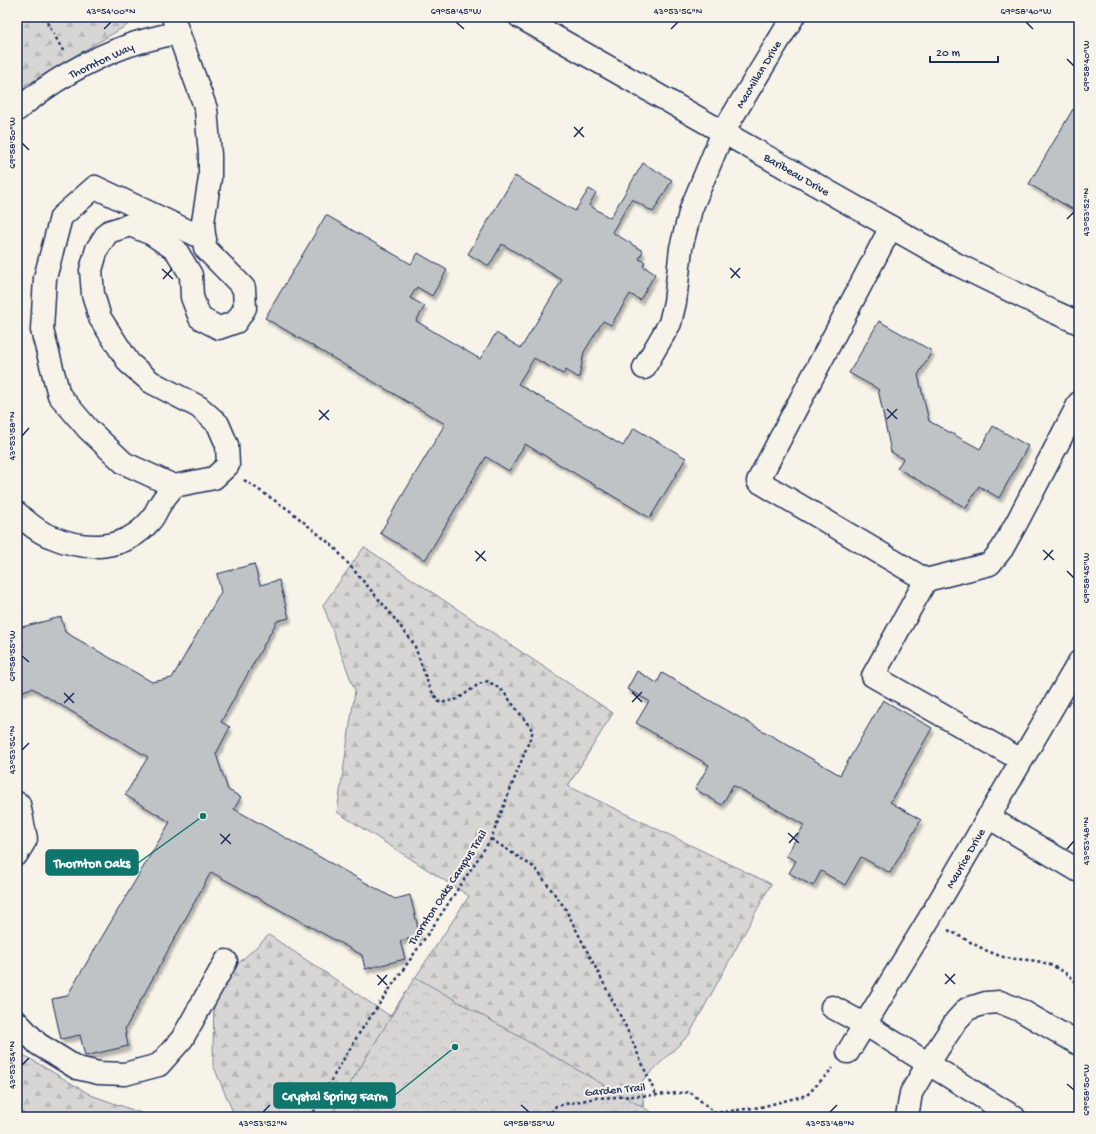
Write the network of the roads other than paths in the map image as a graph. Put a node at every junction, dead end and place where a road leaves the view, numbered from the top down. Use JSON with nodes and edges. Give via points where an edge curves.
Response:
{"nodes":[{"id":1,"x":520,"y":17,"type":"edge"},
{"id":2,"x":793,"y":17,"type":"edge"},
{"id":3,"x":176,"y":25,"type":"edge"},
{"id":4,"x":17,"y":110,"type":"edge"},
{"id":5,"x":723,"y":132,"type":"junction"},
{"id":6,"x":891,"y":227,"type":"junction"},
{"id":7,"x":205,"y":240,"type":"junction"},
{"id":8,"x":1079,"y":323,"type":"edge"},
{"id":9,"x":644,"y":368,"type":"dead end"},
{"id":10,"x":1079,"y":403,"type":"edge"},
{"id":11,"x":174,"y":486,"type":"junction"},
{"id":12,"x":17,"y":513,"type":"edge"},
{"id":13,"x":926,"y":580,"type":"junction"},
{"id":14,"x":1079,"y":662,"type":"edge"},
{"id":15,"x":1021,"y":760,"type":"junction"},
{"id":16,"x":17,"y":803,"type":"edge"},
{"id":17,"x":988,"y":818,"type":"junction"},
{"id":18,"x":17,"y":854,"type":"edge"},
{"id":19,"x":1079,"y":871,"type":"edge"},
{"id":20,"x":226,"y":961,"type":"dead end"},
{"id":21,"x":832,"y":1007,"type":"dead end"},
{"id":22,"x":17,"y":1022,"type":"edge"},
{"id":23,"x":864,"y":1024,"type":"junction"},
{"id":24,"x":1079,"y":1044,"type":"edge"},
{"id":25,"x":848,"y":1052,"type":"road end"},
{"id":26,"x":928,"y":1064,"type":"junction"},
{"id":27,"x":907,"y":1117,"type":"edge"},
{"id":28,"x":1014,"y":1117,"type":"edge"}],
"edges":[{"from":1,"to":5,"type":"street","name":"Baribeau Drive"},
{"from":2,"to":5,"type":"street","name":"MacMillan Drive"},
{"from":3,"to":4,"type":"street","name":"Thornton Way","via":[[88,63],[35,95]]},
{"from":3,"to":7,"type":"street","via":[[206,109],[210,178],[203,222]]},
{"from":5,"to":6,"type":"street","name":"Baribeau Drive"},
{"from":5,"to":9,"type":"street","name":"MacMillan Drive","via":[[691,210],[681,248],[670,323]]},
{"from":6,"to":8,"type":"street","name":"Baribeau Drive","via":[[956,264]]},
{"from":6,"to":13,"type":"street","via":[[758,481]]},
{"from":7,"to":11,"type":"street","via":[[95,186],[61,217],[45,278],[42,330],[59,395],[88,429],[124,463]]},
{"from":7,"to":11,"type":"street","via":[[206,248],[244,288],[245,308],[236,322],[219,328],[200,318],[192,297],[191,275],[176,250],[152,234],[130,225],[108,232],[97,249],[91,270],[92,294],[100,318],[129,363],[151,382],[199,407],[218,424],[227,445],[228,465],[214,478]]},
{"from":10,"to":13,"type":"street","via":[[1017,522],[990,564]]},
{"from":11,"to":12,"type":"street","via":[[150,521],[136,534],[119,543],[98,547],[51,537]]},
{"from":13,"to":15,"type":"street","via":[[873,676]]},
{"from":14,"to":15,"type":"street","name":"Maurice Drive"},
{"from":15,"to":17,"type":"street","name":"Maurice Drive"},
{"from":16,"to":18,"type":"street","via":[[26,839]]},
{"from":17,"to":19,"type":"street"},
{"from":17,"to":23,"type":"street","name":"Maurice Drive"},
{"from":20,"to":22,"type":"street","via":[[182,1039],[159,1066],[125,1074],[99,1073],[77,1068],[38,1044]]},
{"from":21,"to":23,"type":"street"},
{"from":23,"to":25,"type":"street","name":"Maurice Drive"},
{"from":23,"to":26,"type":"street"},
{"from":24,"to":26,"type":"street","via":[[1022,1011],[1000,1002],[986,1003],[967,1009],[956,1021]]},
{"from":26,"to":27,"type":"street","via":[[911,1093]]},
{"from":26,"to":28,"type":"street"}]}
